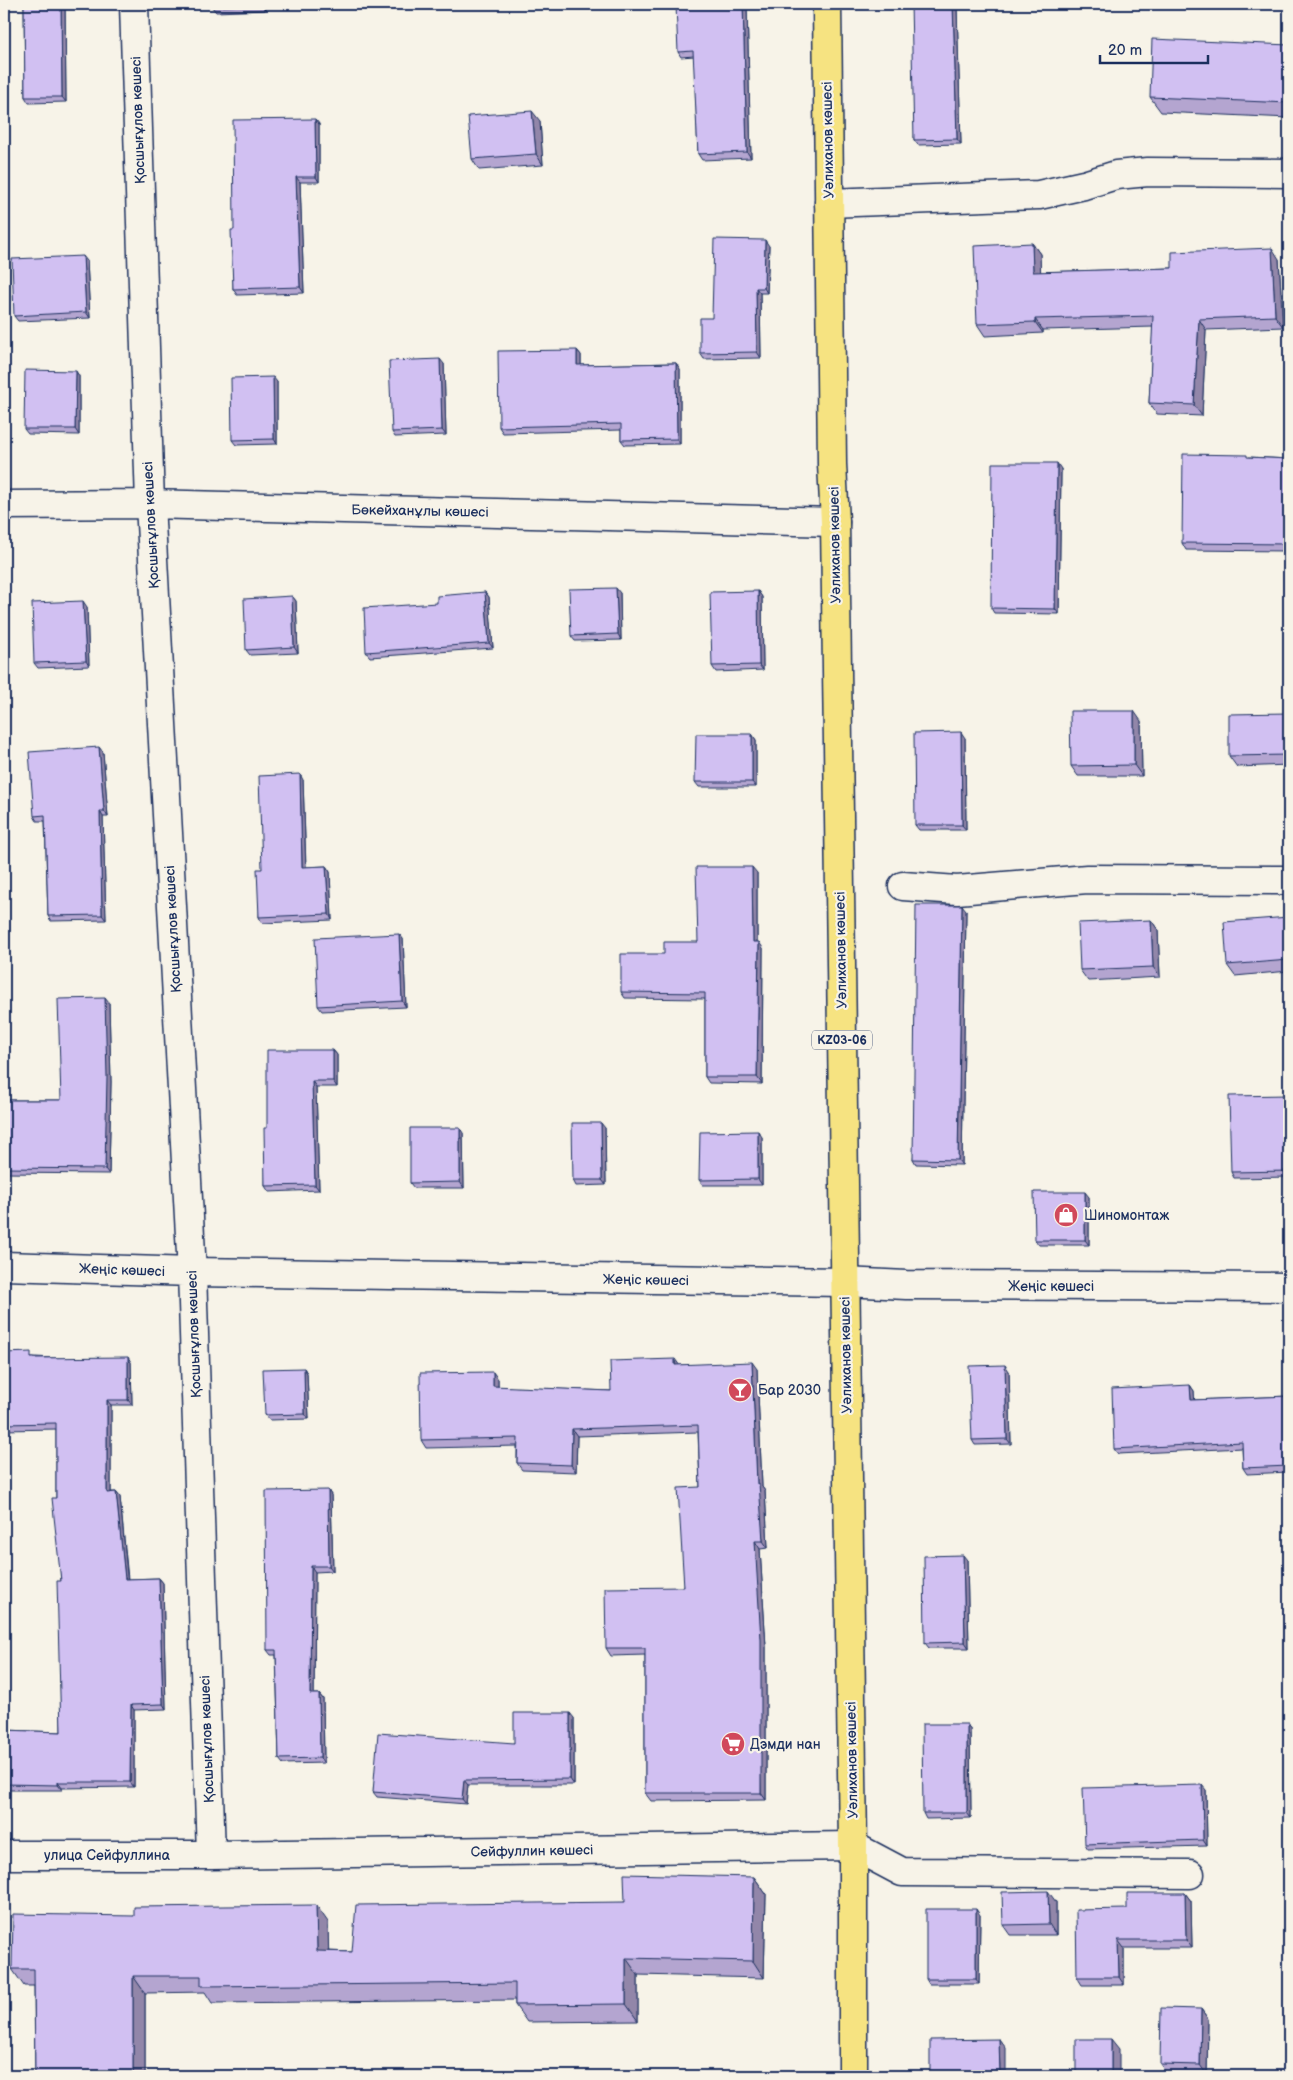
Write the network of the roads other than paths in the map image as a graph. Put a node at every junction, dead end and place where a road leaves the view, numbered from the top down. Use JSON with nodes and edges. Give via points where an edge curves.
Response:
{"nodes":[{"id":1,"x":134,"y":4,"type":"edge"},
{"id":2,"x":827,"y":4,"type":"edge"},
{"id":3,"x":1289,"y":174,"type":"edge"},
{"id":4,"x":829,"y":203,"type":"junction"},
{"id":5,"x":150,"y":504,"type":"junction"},
{"id":6,"x":4,"y":505,"type":"edge"},
{"id":7,"x":835,"y":522,"type":"junction"},
{"id":8,"x":1289,"y":880,"type":"edge"},
{"id":9,"x":903,"y":886,"type":"dead end"},
{"id":10,"x":4,"y":1266,"type":"edge"},
{"id":11,"x":192,"y":1272,"type":"junction"},
{"id":12,"x":845,"y":1282,"type":"junction"},
{"id":13,"x":1289,"y":1287,"type":"edge"},
{"id":14,"x":853,"y":1846,"type":"junction"},
{"id":15,"x":4,"y":1855,"type":"edge"},
{"id":16,"x":211,"y":1855,"type":"junction"},
{"id":17,"x":1190,"y":1874,"type":"dead end"},
{"id":18,"x":853,"y":2076,"type":"edge"}],
"edges":[{"from":1,"to":5,"type":"street","name":"Қосшығұлов көшесі"},
{"from":2,"to":4,"type":"main road","name":"Уәлиханов көшесі","number":"KZ03-06"},
{"from":3,"to":4,"type":"street","via":[[1148,172],[1116,175],[1039,195]]},
{"from":4,"to":7,"type":"main road","name":"Уәлиханов көшесі","number":"KZ03-06"},
{"from":5,"to":6,"type":"street","name":"Бөкейханұлы көшесі"},
{"from":5,"to":7,"type":"street","name":"Бөкейханұлы көшесі"},
{"from":5,"to":11,"type":"street","name":"Қосшығұлов көшесі"},
{"from":7,"to":12,"type":"main road","name":"Уәлиханов көшесі","number":"KZ03-06"},
{"from":8,"to":9,"type":"street","via":[[1087,879],[957,890]]},
{"from":10,"to":11,"type":"street","name":"Жеңіс көшесі"},
{"from":11,"to":12,"type":"street","name":"Жеңіс көшесі"},
{"from":11,"to":16,"type":"street","name":"Қосшығұлов көшесі"},
{"from":12,"to":13,"type":"street","name":"Жеңіс көшесі"},
{"from":12,"to":14,"type":"main road","name":"Уәлиханов көшесі","number":"KZ03-06"},
{"from":14,"to":16,"type":"street","name":"Сейфуллин көшесі"},
{"from":14,"to":17,"type":"street","via":[[902,1872]]},
{"from":14,"to":18,"type":"main road","name":"Уәлиханов көшесі","number":"KZ03-06"},
{"from":15,"to":16,"type":"street","name":"улица Сейфуллина"}]}
